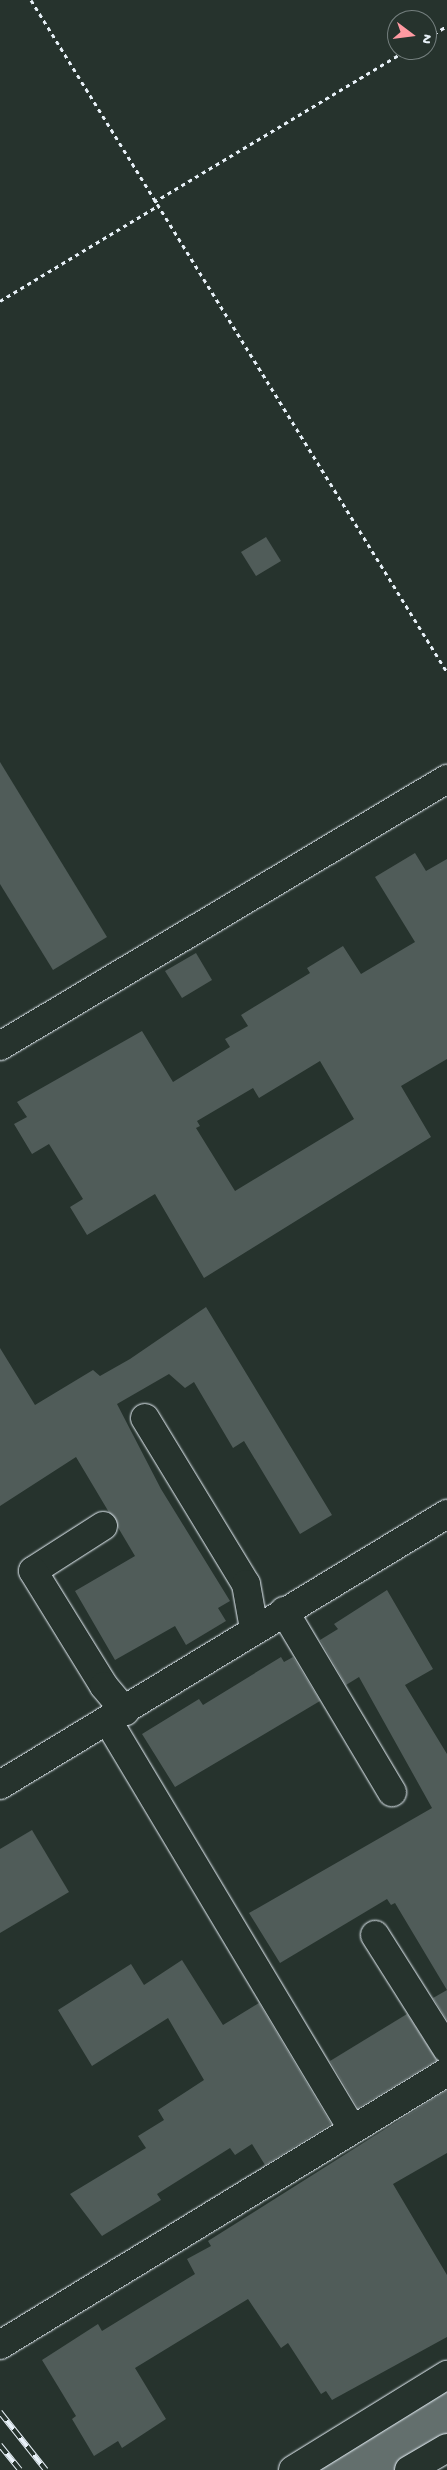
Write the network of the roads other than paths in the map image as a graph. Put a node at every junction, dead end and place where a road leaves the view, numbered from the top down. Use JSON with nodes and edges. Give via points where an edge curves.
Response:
{"nodes":[{"id":1,"x":447,"y":779,"type":"edge"},
{"id":2,"x":0,"y":1046,"type":"edge"},
{"id":3,"x":145,"y":1418,"type":"dead end"},
{"id":4,"x":447,"y":1514,"type":"edge"},
{"id":5,"x":103,"y":1526,"type":"dead end"},
{"id":6,"x":284,"y":1611,"type":"junction"},
{"id":7,"x":254,"y":1629,"type":"junction"},
{"id":8,"x":117,"y":1716,"type":"junction"},
{"id":9,"x":0,"y":1785,"type":"edge"},
{"id":10,"x":392,"y":1792,"type":"dead end"},
{"id":11,"x":375,"y":1935,"type":"dead end"},
{"id":12,"x":447,"y":2049,"type":"edge"},
{"id":13,"x":447,"y":2072,"type":"edge"},
{"id":14,"x":351,"y":2127,"type":"junction"},
{"id":15,"x":0,"y":2345,"type":"edge"},
{"id":16,"x":447,"y":2375,"type":"edge"},
{"id":17,"x":447,"y":2448,"type":"edge"},
{"id":18,"x":293,"y":2470,"type":"edge"},
{"id":19,"x":409,"y":2470,"type":"edge"}],
"edges":[{"from":1,"to":2,"type":"street"},
{"from":3,"to":7,"type":"street","via":[[246,1584]]},
{"from":4,"to":6,"type":"street"},
{"from":5,"to":8,"type":"street","via":[[33,1571],[104,1686]]},
{"from":6,"to":7,"type":"street"},
{"from":6,"to":10,"type":"street"},
{"from":7,"to":8,"type":"street"},
{"from":8,"to":9,"type":"street"},
{"from":8,"to":14,"type":"street"},
{"from":11,"to":12,"type":"street"},
{"from":13,"to":14,"type":"street"},
{"from":14,"to":15,"type":"street"},
{"from":16,"to":18,"type":"street"},
{"from":17,"to":19,"type":"street"}]}
